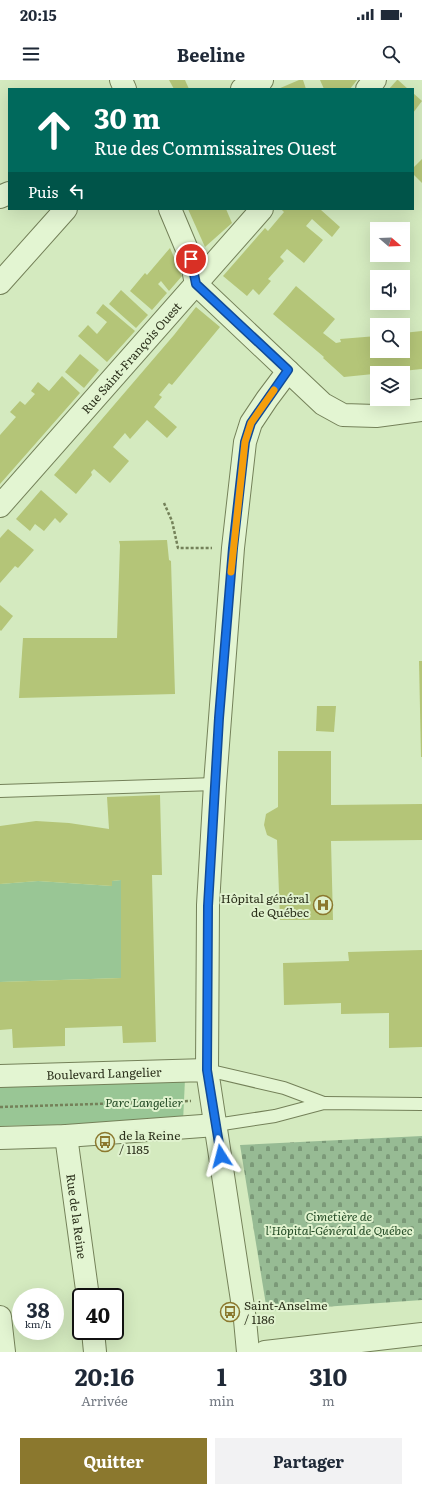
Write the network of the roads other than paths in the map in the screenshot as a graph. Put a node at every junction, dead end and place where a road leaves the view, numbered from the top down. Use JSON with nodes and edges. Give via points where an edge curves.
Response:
{"nodes":[{"id":1,"x":262,"y":80,"type":"edge"},
{"id":2,"x":375,"y":80,"type":"edge"},
{"id":3,"x":244,"y":88,"type":"edge"},
{"id":4,"x":368,"y":88,"type":"edge"},
{"id":5,"x":65,"y":210,"type":"edge"},
{"id":6,"x":170,"y":210,"type":"edge"},
{"id":7,"x":261,"y":210,"type":"edge"},
{"id":8,"x":0,"y":283,"type":"edge"},
{"id":9,"x":196,"y":284,"type":"junction"},
{"id":10,"x":288,"y":370,"type":"junction"},
{"id":11,"x":422,"y":410,"type":"edge"},
{"id":12,"x":0,"y":506,"type":"edge"},
{"id":13,"x":215,"y":784,"type":"junction"},
{"id":14,"x":0,"y":791,"type":"edge"},
{"id":15,"x":207,"y":1070,"type":"junction"},
{"id":16,"x":0,"y":1076,"type":"edge"},
{"id":17,"x":324,"y":1103,"type":"junction"},
{"id":18,"x":422,"y":1104,"type":"edge"},
{"id":19,"x":216,"y":1125,"type":"junction"},
{"id":20,"x":66,"y":1136,"type":"junction"},
{"id":21,"x":0,"y":1138,"type":"edge"},
{"id":22,"x":87,"y":1288,"type":"edge"},
{"id":23,"x":0,"y":1318,"type":"edge"},
{"id":24,"x":422,"y":1334,"type":"edge"},
{"id":25,"x":93,"y":1340,"type":"edge"},
{"id":26,"x":4,"y":1352,"type":"edge"},
{"id":27,"x":95,"y":1352,"type":"edge"},
{"id":28,"x":248,"y":1352,"type":"edge"},
{"id":29,"x":265,"y":1352,"type":"edge"}],
"edges":[{"from":1,"to":3,"type":"street"},
{"from":2,"to":4,"type":"street"},
{"from":5,"to":8,"type":"street"},
{"from":6,"to":9,"type":"street","via":[[191,259]]},
{"from":7,"to":9,"type":"street","name":"Rue Saint-François Ouest"},
{"from":9,"to":10,"type":"street"},
{"from":9,"to":12,"type":"street","name":"Rue Saint-François Ouest"},
{"from":10,"to":11,"type":"street","via":[[322,404],[343,415],[376,416]]},
{"from":10,"to":13,"type":"street","via":[[251,423],[245,442],[233,548]]},
{"from":13,"to":14,"type":"lane"},
{"from":13,"to":15,"type":"street","via":[[208,906]]},
{"from":15,"to":16,"type":"street","name":"Boulevard Langelier"},
{"from":15,"to":17,"type":"lane","via":[[284,1088]]},
{"from":15,"to":19,"type":"street"},
{"from":17,"to":18,"type":"lane"},
{"from":17,"to":19,"type":"lane","via":[[275,1116]]},
{"from":19,"to":20,"type":"street"},
{"from":19,"to":28,"type":"street","via":[[246,1320]]},
{"from":20,"to":21,"type":"street"},
{"from":20,"to":22,"type":"street","name":"Rue de la Reine"},
{"from":23,"to":26,"type":"street"},
{"from":24,"to":29,"type":"street"},
{"from":25,"to":27,"type":"street"}]}
